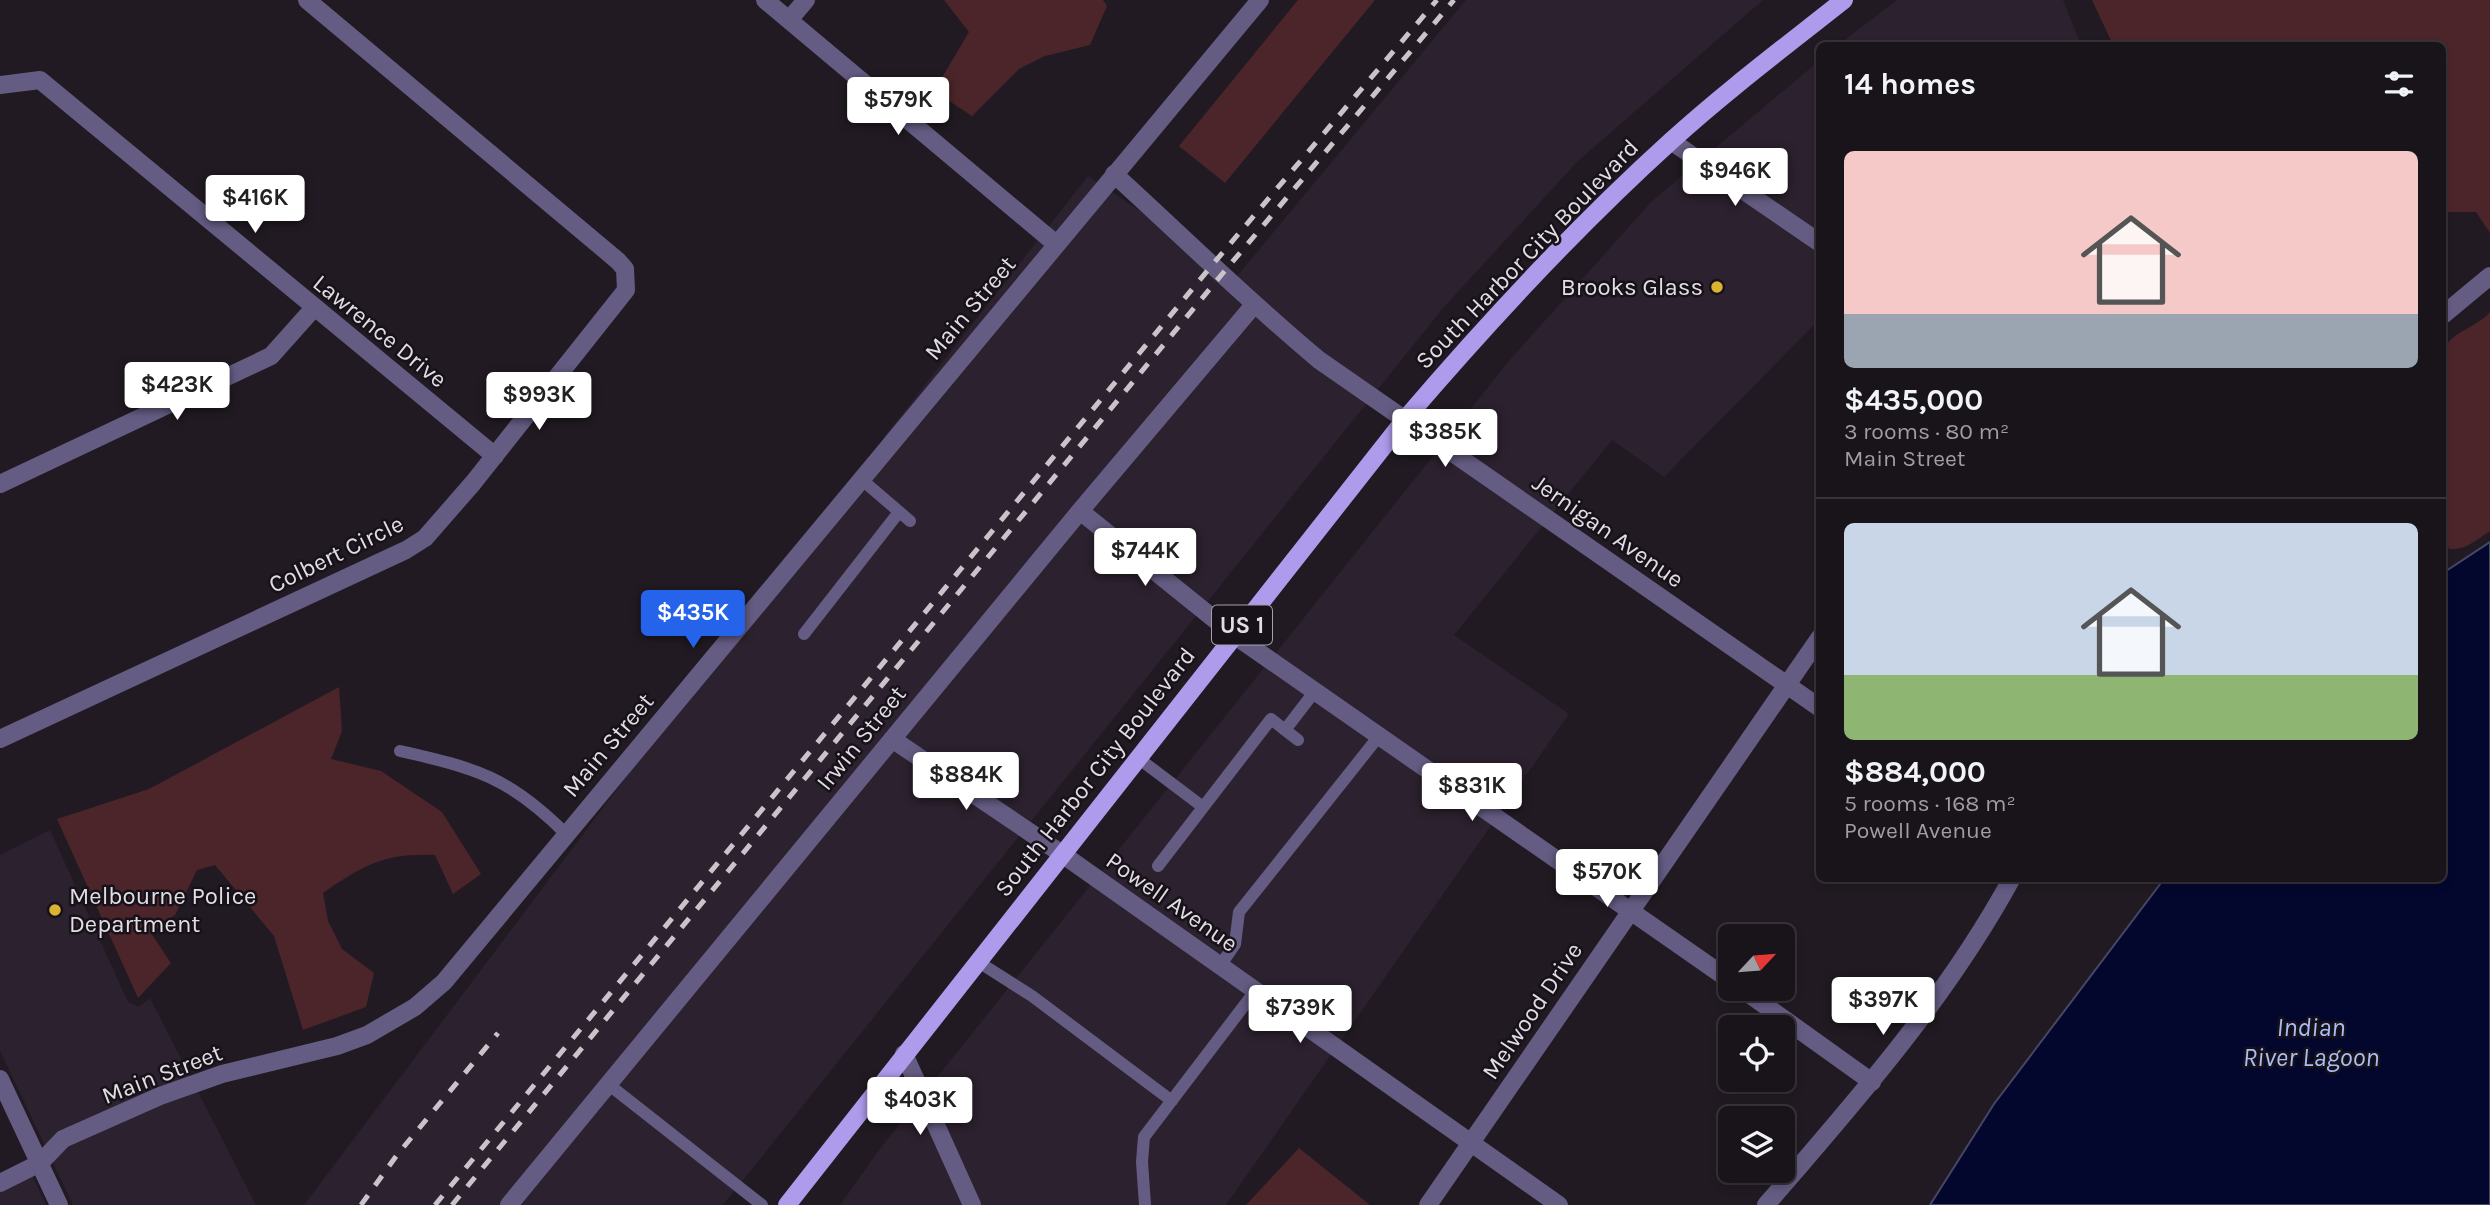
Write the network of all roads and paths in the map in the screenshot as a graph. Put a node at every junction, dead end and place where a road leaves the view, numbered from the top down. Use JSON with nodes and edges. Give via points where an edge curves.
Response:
{"nodes":[{"id":1,"x":307,"y":0,"type":"edge"},
{"id":2,"x":765,"y":0,"type":"edge"},
{"id":3,"x":806,"y":0,"type":"edge"},
{"id":4,"x":1260,"y":0,"type":"edge"},
{"id":5,"x":1844,"y":0,"type":"edge"},
{"id":6,"x":789,"y":20,"type":"junction"},
{"id":7,"x":0,"y":85,"type":"edge"},
{"id":8,"x":1671,"y":141,"type":"junction"},
{"id":9,"x":1114,"y":174,"type":"junction"},
{"id":10,"x":1816,"y":240,"type":"edge"},
{"id":11,"x":1056,"y":244,"type":"junction"},
{"id":12,"x":2490,"y":276,"type":"edge"},
{"id":13,"x":1253,"y":306,"type":"junction"},
{"id":14,"x":313,"y":309,"type":"junction"},
{"id":15,"x":2446,"y":313,"type":"edge"},
{"id":16,"x":1406,"y":418,"type":"junction"},
{"id":17,"x":495,"y":456,"type":"junction"},
{"id":18,"x":861,"y":479,"type":"junction"},
{"id":19,"x":0,"y":484,"type":"edge"},
{"id":20,"x":1080,"y":511,"type":"junction"},
{"id":21,"x":900,"y":512,"type":"junction"},
{"id":22,"x":910,"y":521,"type":"dead end"},
{"id":23,"x":804,"y":634,"type":"dead end"},
{"id":24,"x":1234,"y":635,"type":"junction"},
{"id":25,"x":1816,"y":643,"type":"edge"},
{"id":26,"x":1786,"y":686,"type":"junction"},
{"id":27,"x":1315,"y":691,"type":"junction"},
{"id":28,"x":1816,"y":705,"type":"edge"},
{"id":29,"x":1285,"y":730,"type":"junction"},
{"id":30,"x":1379,"y":736,"type":"junction"},
{"id":31,"x":0,"y":739,"type":"edge"},
{"id":32,"x":892,"y":739,"type":"junction"},
{"id":33,"x":1298,"y":740,"type":"dead end"},
{"id":34,"x":400,"y":751,"type":"dead end"},
{"id":35,"x":1138,"y":758,"type":"junction"},
{"id":36,"x":1335,"y":768,"type":"dead end"},
{"id":37,"x":1347,"y":776,"type":"junction"},
{"id":38,"x":1203,"y":807,"type":"junction"},
{"id":39,"x":566,"y":834,"type":"junction"},
{"id":40,"x":1062,"y":854,"type":"junction"},
{"id":41,"x":1158,"y":866,"type":"dead end"},
{"id":42,"x":2010,"y":882,"type":"edge"},
{"id":43,"x":1630,"y":909,"type":"junction"},
{"id":44,"x":977,"y":961,"type":"junction"},
{"id":45,"x":1220,"y":965,"type":"junction"},
{"id":46,"x":1718,"y":972,"type":"edge"},
{"id":47,"x":1256,"y":990,"type":"junction"},
{"id":48,"x":1759,"y":1001,"type":"edge"},
{"id":49,"x":904,"y":1054,"type":"junction"},
{"id":50,"x":0,"y":1079,"type":"edge"},
{"id":51,"x":1872,"y":1082,"type":"junction"},
{"id":52,"x":608,"y":1084,"type":"junction"},
{"id":53,"x":1172,"y":1101,"type":"junction"},
{"id":54,"x":1472,"y":1143,"type":"junction"},
{"id":55,"x":40,"y":1163,"type":"junction"},
{"id":56,"x":0,"y":1184,"type":"edge"},
{"id":57,"x":60,"y":1205,"type":"edge"},
{"id":58,"x":509,"y":1205,"type":"edge"},
{"id":59,"x":762,"y":1205,"type":"edge"},
{"id":60,"x":787,"y":1205,"type":"edge"},
{"id":61,"x":972,"y":1205,"type":"edge"},
{"id":62,"x":1145,"y":1205,"type":"edge"},
{"id":63,"x":1429,"y":1205,"type":"edge"},
{"id":64,"x":1559,"y":1205,"type":"edge"},
{"id":65,"x":1766,"y":1205,"type":"edge"}],
"edges":[{"from":1,"to":17,"type":"street","name":"Colbert Circle","via":[[625,269],[622,297]]},
{"from":2,"to":6,"type":"street"},
{"from":3,"to":6,"type":"street"},
{"from":4,"to":9,"type":"street","name":"Main Street"},
{"from":5,"to":8,"type":"main road","name":"South Harbor City Boulevard","number":"US 1"},
{"from":6,"to":11,"type":"street"},
{"from":7,"to":14,"type":"street","name":"Lawrence Drive","via":[[40,80]]},
{"from":8,"to":10,"type":"street"},
{"from":8,"to":16,"type":"main road","name":"South Harbor City Boulevard","number":"US 1","via":[[1534,275]]},
{"from":9,"to":11,"type":"street","name":"Main Street"},
{"from":9,"to":13,"type":"street","name":"Jernigan Avenue"},
{"from":11,"to":18,"type":"street","name":"Main Street"},
{"from":12,"to":15,"type":"street"},
{"from":13,"to":16,"type":"street","name":"Jernigan Avenue","via":[[1319,360]]},
{"from":13,"to":20,"type":"street","name":"Irwin Street"},
{"from":14,"to":17,"type":"street","name":"Lawrence Drive"},
{"from":14,"to":19,"type":"street","via":[[271,356]]},
{"from":16,"to":24,"type":"main road","name":"South Harbor City Boulevard","number":"US 1"},
{"from":16,"to":26,"type":"street","name":"Jernigan Avenue"},
{"from":17,"to":31,"type":"street","name":"Colbert Circle","via":[[425,538],[411,548]]},
{"from":18,"to":21,"type":"lane"},
{"from":18,"to":39,"type":"street","name":"Main Street"},
{"from":20,"to":24,"type":"street"},
{"from":20,"to":32,"type":"street","name":"Irwin Street"},
{"from":21,"to":22,"type":"lane"},
{"from":21,"to":23,"type":"lane"},
{"from":24,"to":27,"type":"street"},
{"from":24,"to":35,"type":"main road","name":"South Harbor City Boulevard","number":"US 1"},
{"from":25,"to":26,"type":"street","name":"Melwood Drive"},
{"from":26,"to":28,"type":"street","name":"Jernigan Avenue"},
{"from":26,"to":43,"type":"street","name":"Melwood Drive"},
{"from":27,"to":29,"type":"lane"},
{"from":27,"to":30,"type":"street"},
{"from":29,"to":33,"type":"lane"},
{"from":29,"to":38,"type":"lane","via":[[1271,719]]},
{"from":30,"to":37,"type":"lane"},
{"from":30,"to":43,"type":"street"},
{"from":32,"to":40,"type":"street","name":"Powell Avenue"},
{"from":32,"to":52,"type":"street","name":"Irwin Street"},
{"from":34,"to":39,"type":"lane","via":[[482,771],[512,788]]},
{"from":35,"to":38,"type":"lane"},
{"from":35,"to":40,"type":"main road","name":"South Harbor City Boulevard","number":"US 1"},
{"from":36,"to":37,"type":"lane"},
{"from":37,"to":45,"type":"lane","via":[[1239,912],[1235,944]]},
{"from":38,"to":41,"type":"lane"},
{"from":39,"to":55,"type":"street","name":"Main Street","via":[[444,982],[391,1023],[337,1046],[222,1074],[160,1096],[63,1139]]},
{"from":40,"to":44,"type":"main road","name":"South Harbor City Boulevard","number":"US 1"},
{"from":40,"to":45,"type":"street","name":"Powell Avenue"},
{"from":42,"to":51,"type":"street","via":[[1950,981]]},
{"from":43,"to":46,"type":"street"},
{"from":43,"to":54,"type":"street","name":"Melwood Drive"},
{"from":44,"to":49,"type":"main road","name":"South Harbor City Boulevard","number":"US 1"},
{"from":44,"to":53,"type":"lane","via":[[1032,996]]},
{"from":45,"to":47,"type":"street","name":"Powell Avenue"},
{"from":47,"to":53,"type":"lane"},
{"from":47,"to":54,"type":"street","name":"Powell Avenue"},
{"from":48,"to":51,"type":"street"},
{"from":49,"to":60,"type":"main road","name":"South Harbor City Boulevard","number":"US 1"},
{"from":49,"to":61,"type":"street"},
{"from":50,"to":55,"type":"street"},
{"from":51,"to":65,"type":"street"},
{"from":52,"to":58,"type":"street","name":"Irwin Street"},
{"from":52,"to":59,"type":"lane"},
{"from":53,"to":62,"type":"lane","via":[[1144,1137]]},
{"from":54,"to":63,"type":"street","name":"Melwood Drive"},
{"from":54,"to":64,"type":"street","name":"Powell Avenue"},
{"from":55,"to":56,"type":"street","name":"Main Street"},
{"from":55,"to":57,"type":"street"}]}
